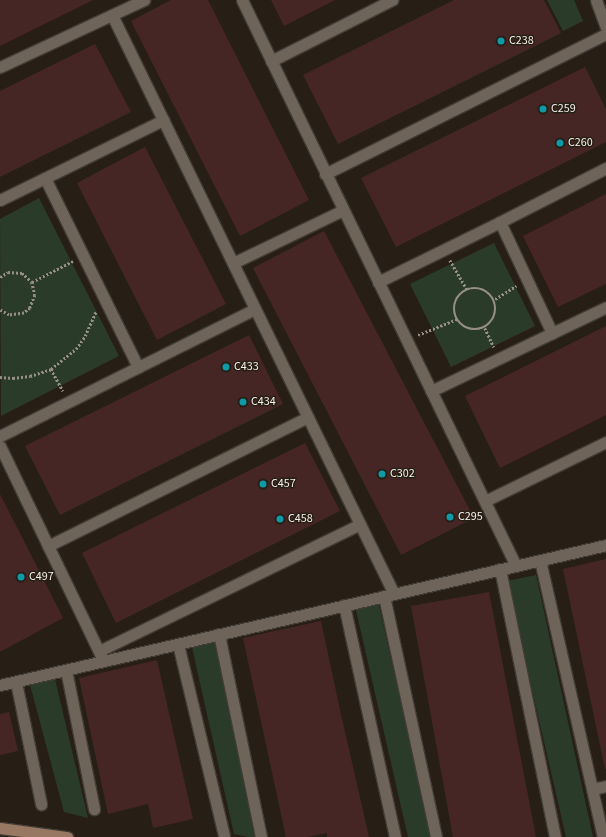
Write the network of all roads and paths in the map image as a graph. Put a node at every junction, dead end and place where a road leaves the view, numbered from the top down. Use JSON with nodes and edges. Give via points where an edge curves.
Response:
{"nodes":[{"id":1,"x":144,"y":0,"type":"edge"},
{"id":2,"x":242,"y":0,"type":"edge"},
{"id":3,"x":596,"y":0,"type":"edge"},
{"id":4,"x":386,"y":1,"type":"edge"},
{"id":5,"x":112,"y":15,"type":"junction"},
{"id":6,"x":606,"y":27,"type":"edge"},
{"id":7,"x":606,"y":34,"type":"edge"},
{"id":8,"x":271,"y":61,"type":"junction"},
{"id":9,"x":0,"y":68,"type":"edge"},
{"id":10,"x":163,"y":120,"type":"junction"},
{"id":11,"x":606,"y":168,"type":"edge"},
{"id":12,"x":326,"y":174,"type":"junction"},
{"id":13,"x":45,"y":178,"type":"junction"},
{"id":14,"x":0,"y":200,"type":"edge"},
{"id":15,"x":343,"y":210,"type":"junction"},
{"id":16,"x":500,"y":222,"type":"junction"},
{"id":17,"x":443,"y":250,"type":"junction"},
{"id":18,"x":84,"y":256,"type":"junction"},
{"id":19,"x":233,"y":263,"type":"junction"},
{"id":20,"x":0,"y":277,"type":"edge"},
{"id":21,"x":527,"y":278,"type":"junction"},
{"id":22,"x":32,"y":282,"type":"junction"},
{"id":23,"x":378,"y":282,"type":"junction"},
{"id":24,"x":467,"y":290,"type":"junction"},
{"id":25,"x":105,"y":298,"type":"junction"},
{"id":26,"x":494,"y":299,"type":"junction"},
{"id":27,"x":606,"y":307,"type":"edge"},
{"id":28,"x":255,"y":309,"type":"junction"},
{"id":29,"x":0,"y":310,"type":"edge"},
{"id":30,"x":457,"y":319,"type":"junction"},
{"id":31,"x":485,"y":328,"type":"junction"},
{"id":32,"x":552,"y":333,"type":"junction"},
{"id":33,"x":406,"y":339,"type":"junction"},
{"id":34,"x":499,"y":358,"type":"junction"},
{"id":35,"x":138,"y":367,"type":"junction"},
{"id":36,"x":51,"y":369,"type":"junction"},
{"id":37,"x":0,"y":377,"type":"edge"},
{"id":38,"x":431,"y":390,"type":"junction"},
{"id":39,"x":69,"y":402,"type":"junction"},
{"id":40,"x":308,"y":417,"type":"junction"},
{"id":41,"x":0,"y":436,"type":"edge"},
{"id":42,"x":606,"y":442,"type":"edge"},
{"id":43,"x":0,"y":446,"type":"edge"},
{"id":44,"x":485,"y":501,"type":"junction"},
{"id":45,"x":360,"y":524,"type":"junction"},
{"id":46,"x":606,"y":545,"type":"edge"},
{"id":47,"x":48,"y":546,"type":"junction"},
{"id":48,"x":540,"y":560,"type":"junction"},
{"id":49,"x":516,"y":566,"type":"junction"},
{"id":50,"x":500,"y":569,"type":"junction"},
{"id":51,"x":389,"y":595,"type":"junction"},
{"id":52,"x":344,"y":606,"type":"junction"},
{"id":53,"x":219,"y":634,"type":"junction"},
{"id":54,"x":178,"y":644,"type":"junction"},
{"id":55,"x":102,"y":656,"type":"junction"},
{"id":56,"x":66,"y":670,"type":"junction"},
{"id":57,"x":16,"y":682,"type":"junction"},
{"id":58,"x":0,"y":685,"type":"edge"},
{"id":59,"x":606,"y":786,"type":"edge"},
{"id":60,"x":592,"y":789,"type":"junction"},
{"id":61,"x":41,"y":804,"type":"dead end"},
{"id":62,"x":94,"y":809,"type":"dead end"},
{"id":63,"x":0,"y":828,"type":"edge"},
{"id":64,"x":45,"y":836,"type":"edge"},
{"id":65,"x":224,"y":836,"type":"edge"},
{"id":66,"x":67,"y":837,"type":"edge"},
{"id":67,"x":261,"y":837,"type":"edge"},
{"id":68,"x":395,"y":837,"type":"edge"},
{"id":69,"x":436,"y":837,"type":"edge"},
{"id":70,"x":555,"y":837,"type":"edge"},
{"id":71,"x":603,"y":837,"type":"edge"}],
"edges":[{"from":1,"to":5,"type":"street"},
{"from":2,"to":8,"type":"street"},
{"from":3,"to":6,"type":"street"},
{"from":4,"to":8,"type":"street"},
{"from":5,"to":9,"type":"street"},
{"from":5,"to":10,"type":"street"},
{"from":7,"to":12,"type":"street"},
{"from":8,"to":12,"type":"street"},
{"from":10,"to":13,"type":"street"},
{"from":10,"to":19,"type":"street"},
{"from":11,"to":16,"type":"street"},
{"from":12,"to":15,"type":"street"},
{"from":13,"to":14,"type":"street"},
{"from":13,"to":18,"type":"street"},
{"from":15,"to":19,"type":"street"},
{"from":15,"to":23,"type":"street"},
{"from":16,"to":17,"type":"street"},
{"from":16,"to":21,"type":"street"},
{"from":17,"to":23,"type":"street"},
{"from":17,"to":24,"type":"path"},
{"from":18,"to":22,"type":"path"},
{"from":18,"to":25,"type":"street"},
{"from":19,"to":28,"type":"street"},
{"from":20,"to":22,"type":"path","via":[[8,272],[15,272],[28,277]]},
{"from":21,"to":26,"type":"path"},
{"from":21,"to":32,"type":"street"},
{"from":22,"to":29,"type":"path","via":[[35,295],[30,308],[17,315],[9,315]]},
{"from":23,"to":33,"type":"street"},
{"from":24,"to":26,"type":"path","via":[[485,290]]},
{"from":24,"to":30,"type":"path","via":[[456,301],[454,308]]},
{"from":25,"to":35,"type":"street"},
{"from":25,"to":36,"type":"path","via":[[80,344]]},
{"from":26,"to":31,"type":"path","via":[[494,319]]},
{"from":27,"to":32,"type":"street"},
{"from":28,"to":35,"type":"street"},
{"from":28,"to":40,"type":"street"},
{"from":30,"to":31,"type":"path","via":[[470,329]]},
{"from":30,"to":33,"type":"path"},
{"from":31,"to":34,"type":"path"},
{"from":32,"to":34,"type":"street"},
{"from":33,"to":38,"type":"street"},
{"from":34,"to":38,"type":"street"},
{"from":35,"to":39,"type":"street"},
{"from":36,"to":37,"type":"path","via":[[30,376]]},
{"from":36,"to":39,"type":"path"},
{"from":38,"to":44,"type":"street"},
{"from":39,"to":41,"type":"street"},
{"from":40,"to":45,"type":"street"},
{"from":40,"to":47,"type":"street"},
{"from":42,"to":44,"type":"street"},
{"from":43,"to":47,"type":"street"},
{"from":44,"to":49,"type":"street"},
{"from":45,"to":51,"type":"street"},
{"from":45,"to":55,"type":"street"},
{"from":46,"to":48,"type":"street"},
{"from":47,"to":55,"type":"street"},
{"from":48,"to":49,"type":"street"},
{"from":48,"to":60,"type":"street"},
{"from":49,"to":50,"type":"street"},
{"from":50,"to":51,"type":"street"},
{"from":50,"to":70,"type":"street"},
{"from":51,"to":52,"type":"street"},
{"from":51,"to":69,"type":"street"},
{"from":52,"to":53,"type":"street"},
{"from":52,"to":68,"type":"street"},
{"from":53,"to":54,"type":"street"},
{"from":53,"to":67,"type":"street"},
{"from":54,"to":55,"type":"street"},
{"from":54,"to":65,"type":"street"},
{"from":55,"to":56,"type":"street"},
{"from":56,"to":57,"type":"street"},
{"from":56,"to":62,"type":"street"},
{"from":57,"to":58,"type":"street"},
{"from":57,"to":61,"type":"street"},
{"from":59,"to":60,"type":"street"},
{"from":60,"to":71,"type":"street"},
{"from":63,"to":64,"type":"main road"},
{"from":64,"to":66,"type":"main road"}]}
